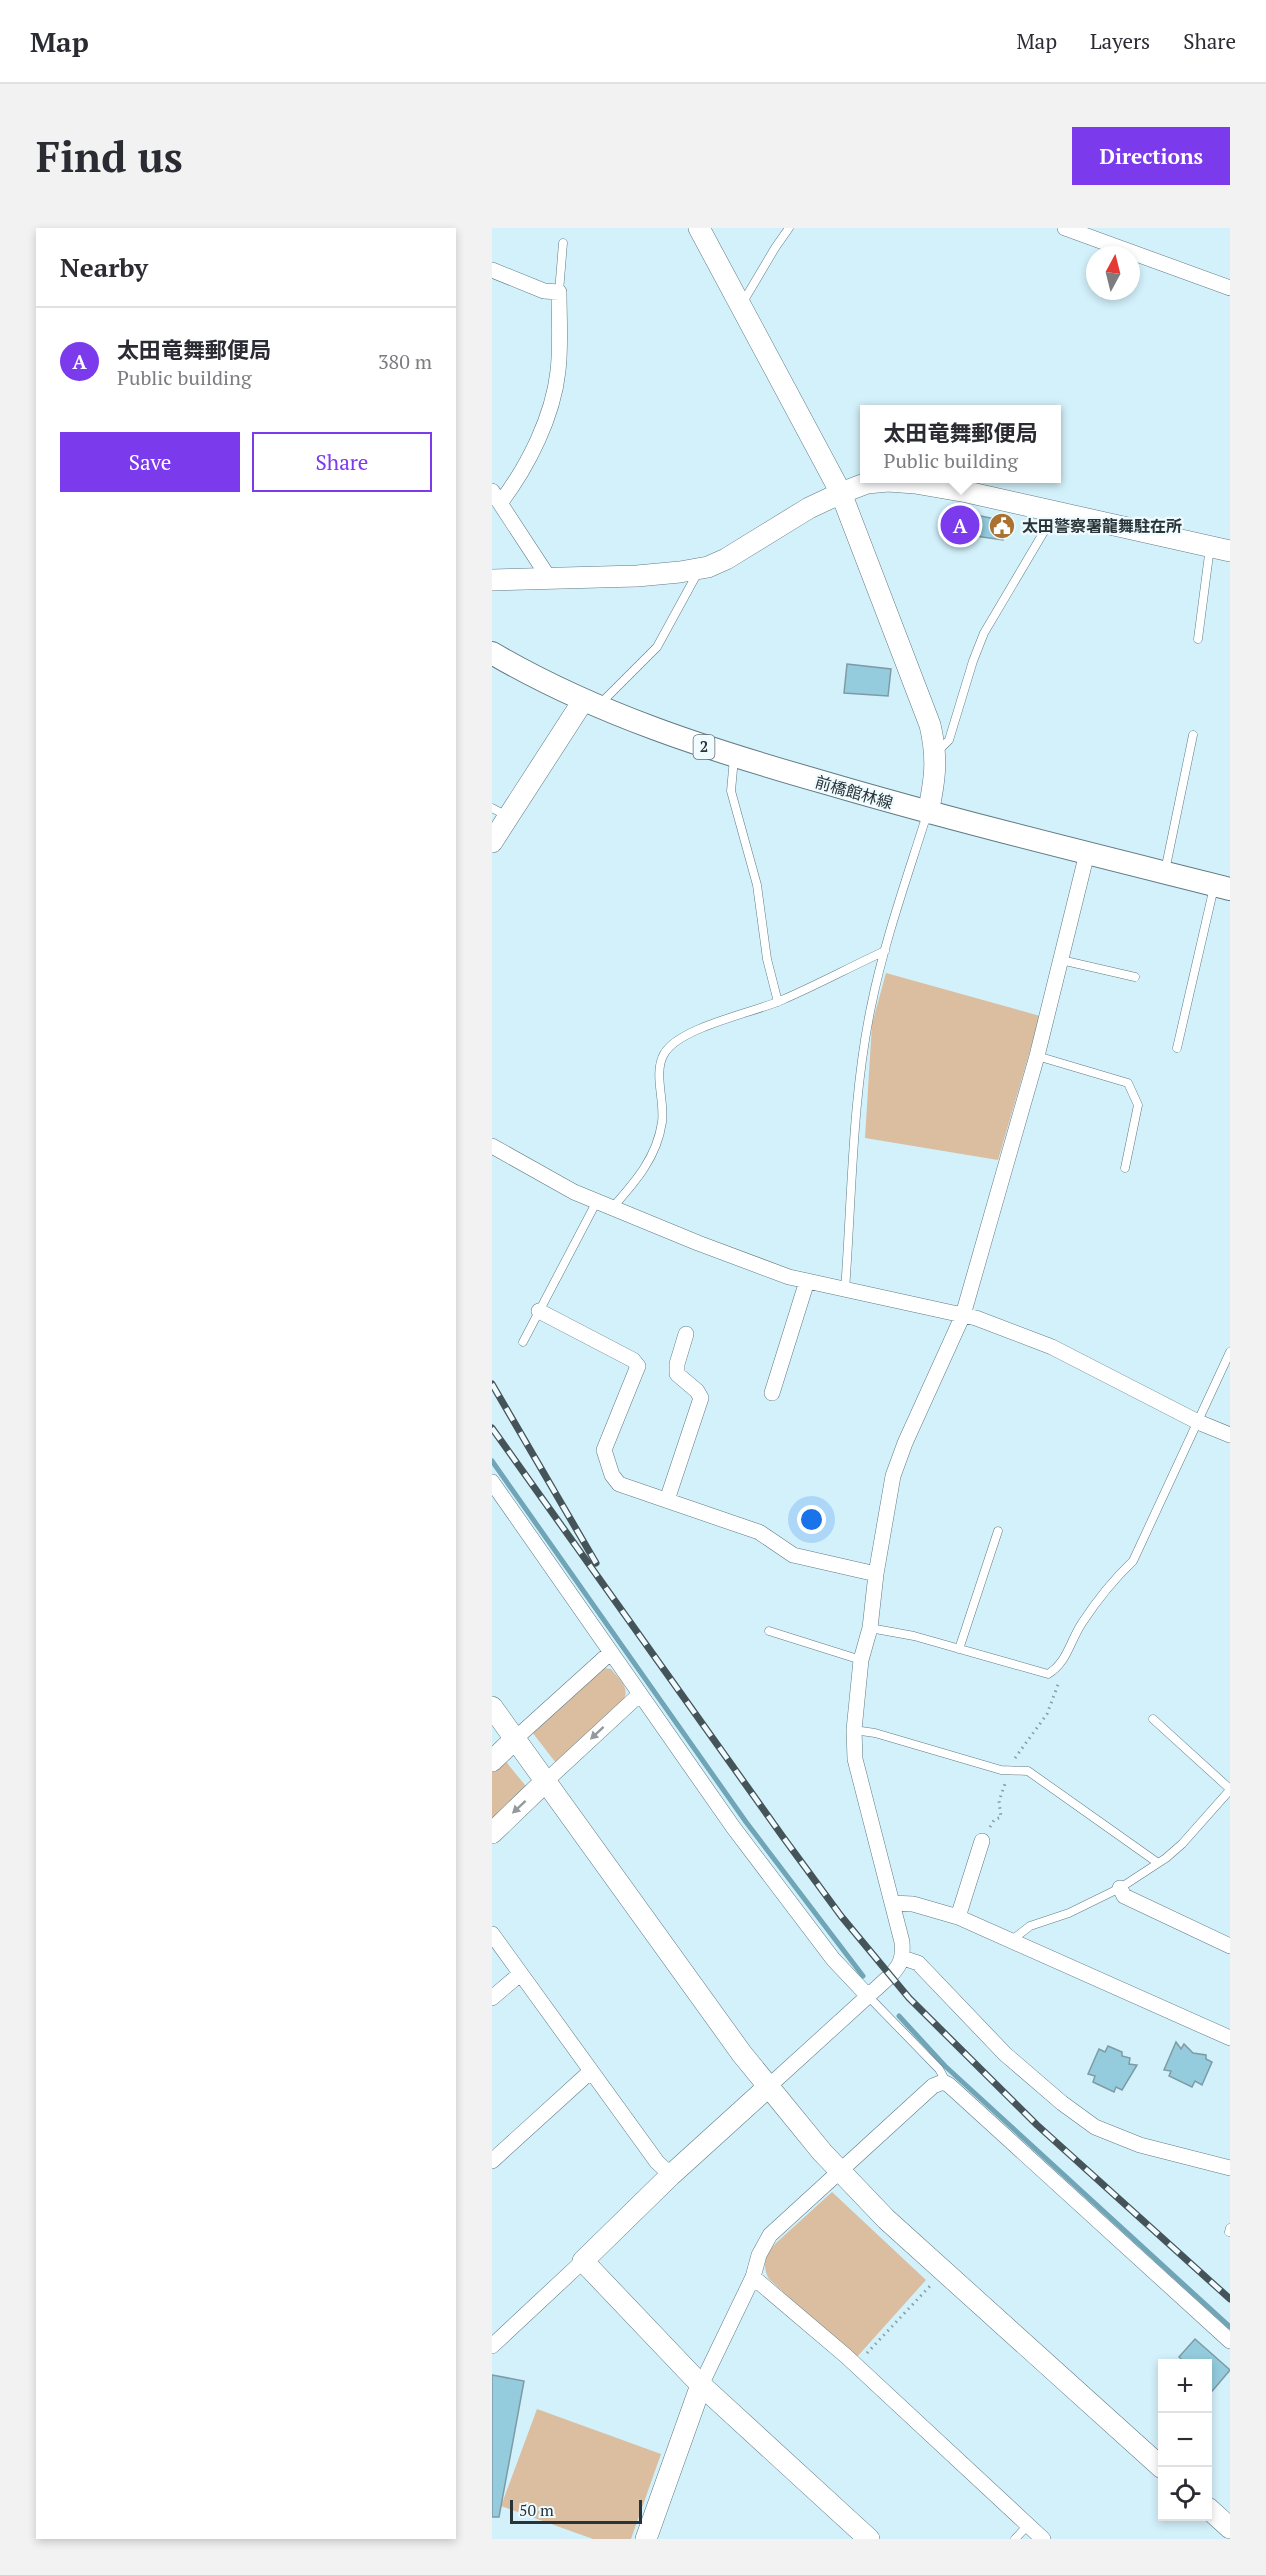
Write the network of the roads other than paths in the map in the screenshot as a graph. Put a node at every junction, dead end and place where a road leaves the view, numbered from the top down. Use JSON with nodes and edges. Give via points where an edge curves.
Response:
{"nodes":[{"id":1,"x":699,"y":228,"type":"edge"},
{"id":2,"x":789,"y":228,"type":"edge"},
{"id":3,"x":1065,"y":228,"type":"edge"},
{"id":4,"x":563,"y":243,"type":"dead end"},
{"id":5,"x":492,"y":270,"type":"edge"},
{"id":6,"x":1230,"y":288,"type":"edge"},
{"id":7,"x":559,"y":292,"type":"junction"},
{"id":8,"x":741,"y":306,"type":"junction"},
{"id":9,"x":841,"y":493,"type":"junction"},
{"id":10,"x":496,"y":496,"type":"edge"},
{"id":11,"x":1056,"y":512,"type":"junction"},
{"id":12,"x":1220,"y":548,"type":"edge"},
{"id":13,"x":699,"y":569,"type":"junction"},
{"id":14,"x":549,"y":578,"type":"junction"},
{"id":15,"x":492,"y":580,"type":"edge"},
{"id":16,"x":1198,"y":639,"type":"dead end"},
{"id":17,"x":492,"y":653,"type":"edge"},
{"id":18,"x":591,"y":704,"type":"junction"},
{"id":19,"x":1193,"y":735,"type":"dead end"},
{"id":20,"x":936,"y":753,"type":"junction"},
{"id":21,"x":734,"y":757,"type":"junction"},
{"id":22,"x":500,"y":812,"type":"edge"},
{"id":23,"x":928,"y":813,"type":"junction"},
{"id":24,"x":492,"y":842,"type":"edge"},
{"id":25,"x":1087,"y":853,"type":"junction"},
{"id":26,"x":1164,"y":873,"type":"junction"},
{"id":27,"x":1222,"y":887,"type":"edge"},
{"id":28,"x":885,"y":951,"type":"junction"},
{"id":29,"x":1061,"y":960,"type":"junction"},
{"id":30,"x":1135,"y":977,"type":"dead end"},
{"id":31,"x":778,"y":1002,"type":"junction"},
{"id":32,"x":1177,"y":1048,"type":"dead end"},
{"id":33,"x":1037,"y":1056,"type":"junction"},
{"id":34,"x":492,"y":1146,"type":"edge"},
{"id":35,"x":1125,"y":1168,"type":"dead end"},
{"id":36,"x":597,"y":1201,"type":"junction"},
{"id":37,"x":613,"y":1207,"type":"junction"},
{"id":38,"x":807,"y":1281,"type":"junction"},
{"id":39,"x":845,"y":1290,"type":"junction"},
{"id":40,"x":539,"y":1311,"type":"junction"},
{"id":41,"x":963,"y":1315,"type":"junction"},
{"id":42,"x":686,"y":1334,"type":"dead end"},
{"id":43,"x":523,"y":1342,"type":"dead end"},
{"id":44,"x":1230,"y":1352,"type":"edge"},
{"id":45,"x":772,"y":1393,"type":"dead end"},
{"id":46,"x":1198,"y":1422,"type":"junction"},
{"id":47,"x":1230,"y":1435,"type":"edge"},
{"id":48,"x":492,"y":1482,"type":"edge"},
{"id":49,"x":667,"y":1500,"type":"junction"},
{"id":50,"x":998,"y":1531,"type":"dead end"},
{"id":51,"x":876,"y":1574,"type":"junction"},
{"id":52,"x":870,"y":1628,"type":"junction"},
{"id":53,"x":769,"y":1631,"type":"dead end"},
{"id":54,"x":959,"y":1649,"type":"junction"},
{"id":55,"x":610,"y":1653,"type":"junction"},
{"id":56,"x":861,"y":1660,"type":"junction"},
{"id":57,"x":640,"y":1694,"type":"junction"},
{"id":58,"x":492,"y":1707,"type":"edge"},
{"id":59,"x":1153,"y":1719,"type":"dead end"},
{"id":60,"x":854,"y":1730,"type":"junction"},
{"id":61,"x":516,"y":1738,"type":"junction"},
{"id":62,"x":492,"y":1761,"type":"edge"},
{"id":63,"x":546,"y":1781,"type":"junction"},
{"id":64,"x":1230,"y":1789,"type":"edge"},
{"id":65,"x":492,"y":1833,"type":"edge"},
{"id":66,"x":982,"y":1841,"type":"road end"},
{"id":67,"x":1158,"y":1863,"type":"junction"},
{"id":68,"x":1120,"y":1888,"type":"junction"},
{"id":69,"x":892,"y":1903,"type":"junction"},
{"id":70,"x":958,"y":1917,"type":"junction"},
{"id":71,"x":492,"y":1934,"type":"edge"},
{"id":72,"x":1012,"y":1940,"type":"junction"},
{"id":73,"x":1230,"y":1946,"type":"edge"},
{"id":74,"x":903,"y":1958,"type":"junction"},
{"id":75,"x":520,"y":1974,"type":"junction"},
{"id":76,"x":867,"y":1995,"type":"junction"},
{"id":77,"x":492,"y":1998,"type":"edge"},
{"id":78,"x":1230,"y":2038,"type":"edge"},
{"id":79,"x":591,"y":2071,"type":"junction"},
{"id":80,"x":943,"y":2082,"type":"junction"},
{"id":81,"x":768,"y":2087,"type":"junction"},
{"id":82,"x":492,"y":2161,"type":"edge"},
{"id":83,"x":1230,"y":2168,"type":"edge"},
{"id":84,"x":840,"y":2172,"type":"junction"},
{"id":85,"x":671,"y":2175,"type":"junction"},
{"id":86,"x":584,"y":2261,"type":"junction"},
{"id":87,"x":753,"y":2277,"type":"junction"},
{"id":88,"x":1230,"y":2341,"type":"edge"},
{"id":89,"x":492,"y":2346,"type":"edge"},
{"id":90,"x":701,"y":2385,"type":"junction"},
{"id":91,"x":1161,"y":2467,"type":"edge"},
{"id":92,"x":1212,"y":2512,"type":"edge"},
{"id":93,"x":1028,"y":2525,"type":"junction"},
{"id":94,"x":1230,"y":2528,"type":"edge"},
{"id":95,"x":646,"y":2539,"type":"edge"},
{"id":96,"x":869,"y":2539,"type":"edge"},
{"id":97,"x":1015,"y":2539,"type":"edge"},
{"id":98,"x":1043,"y":2539,"type":"edge"}],
"edges":[{"from":1,"to":8,"type":"street"},
{"from":2,"to":8,"type":"lane"},
{"from":3,"to":6,"type":"street"},
{"from":4,"to":7,"type":"lane"},
{"from":5,"to":7,"type":"street","via":[[543,291]]},
{"from":7,"to":10,"type":"street","via":[[555,388],[537,445]]},
{"from":8,"to":9,"type":"street"},
{"from":9,"to":11,"type":"street","via":[[867,483],[915,483]]},
{"from":9,"to":13,"type":"street","via":[[726,559]]},
{"from":9,"to":20,"type":"street","via":[[930,725]]},
{"from":10,"to":14,"type":"street"},
{"from":11,"to":12,"type":"street"},
{"from":11,"to":20,"type":"lane","via":[[984,633],[949,740]]},
{"from":12,"to":16,"type":"lane"},
{"from":13,"to":14,"type":"street","via":[[637,576]]},
{"from":13,"to":18,"type":"lane","via":[[657,647]]},
{"from":14,"to":15,"type":"street"},
{"from":17,"to":18,"type":"main road","name":"前橋館林線","number":"2"},
{"from":18,"to":21,"type":"main road","name":"前橋館林線","number":"2"},
{"from":18,"to":22,"type":"street"},
{"from":19,"to":26,"type":"lane"},
{"from":20,"to":23,"type":"street"},
{"from":21,"to":23,"type":"main road","name":"前橋館林線","number":"2"},
{"from":21,"to":31,"type":"lane","via":[[731,791],[757,885]]},
{"from":22,"to":24,"type":"street"},
{"from":23,"to":25,"type":"main road","name":"前橋館林線","number":"2"},
{"from":23,"to":28,"type":"lane"},
{"from":25,"to":26,"type":"main road","name":"前橋館林線","number":"2"},
{"from":25,"to":29,"type":"street"},
{"from":26,"to":27,"type":"main road","name":"前橋館林線","number":"2"},
{"from":27,"to":32,"type":"lane"},
{"from":28,"to":31,"type":"lane"},
{"from":28,"to":39,"type":"lane","via":[[870,1008],[859,1093]]},
{"from":29,"to":30,"type":"lane"},
{"from":29,"to":33,"type":"street"},
{"from":31,"to":37,"type":"lane","via":[[672,1042],[660,1064],[663,1121],[651,1160]]},
{"from":33,"to":35,"type":"lane","via":[[1128,1083],[1138,1105]]},
{"from":33,"to":41,"type":"street"},
{"from":34,"to":36,"type":"street"},
{"from":36,"to":37,"type":"street"},
{"from":36,"to":40,"type":"lane"},
{"from":37,"to":38,"type":"street","via":[[698,1244]]},
{"from":38,"to":39,"type":"street"},
{"from":38,"to":45,"type":"street"},
{"from":39,"to":41,"type":"street"},
{"from":40,"to":43,"type":"lane"},
{"from":40,"to":49,"type":"street","via":[[638,1366],[604,1450],[612,1475],[620,1484]]},
{"from":41,"to":46,"type":"street","via":[[1052,1347]]},
{"from":41,"to":51,"type":"street","via":[[893,1476]]},
{"from":42,"to":49,"type":"street","via":[[677,1374],[701,1398]]},
{"from":44,"to":46,"type":"lane"},
{"from":46,"to":47,"type":"street"},
{"from":46,"to":54,"type":"lane","via":[[1133,1561],[1102,1593],[1058,1669],[1048,1674]]},
{"from":48,"to":55,"type":"street"},
{"from":49,"to":51,"type":"street","via":[[759,1532],[793,1555]]},
{"from":50,"to":54,"type":"lane"},
{"from":51,"to":52,"type":"street"},
{"from":52,"to":54,"type":"lane"},
{"from":52,"to":56,"type":"street"},
{"from":53,"to":56,"type":"lane"},
{"from":55,"to":57,"type":"street"},
{"from":55,"to":61,"type":"street"},
{"from":56,"to":60,"type":"street"},
{"from":57,"to":63,"type":"street","one_way":true},
{"from":57,"to":76,"type":"street","via":[[809,1929]]},
{"from":58,"to":61,"type":"street"},
{"from":59,"to":64,"type":"lane"},
{"from":60,"to":67,"type":"lane","via":[[1001,1770],[1028,1771]]},
{"from":60,"to":69,"type":"street","via":[[855,1759]]},
{"from":61,"to":62,"type":"street"},
{"from":61,"to":63,"type":"street"},
{"from":63,"to":65,"type":"street","one_way":true},
{"from":63,"to":81,"type":"street"},
{"from":64,"to":67,"type":"lane","via":[[1182,1844]]},
{"from":66,"to":70,"type":"street"},
{"from":67,"to":68,"type":"lane"},
{"from":68,"to":72,"type":"lane","via":[[1069,1913],[1030,1926]]},
{"from":68,"to":73,"type":"street","via":[[1124,1896]]},
{"from":69,"to":70,"type":"street","via":[[913,1904]]},
{"from":69,"to":74,"type":"street"},
{"from":70,"to":72,"type":"street"},
{"from":71,"to":75,"type":"street"},
{"from":72,"to":78,"type":"street"},
{"from":74,"to":76,"type":"street","via":[[900,1967]]},
{"from":74,"to":83,"type":"street","via":[[918,1963],[1005,2054],[1095,2127],[1140,2145]]},
{"from":75,"to":77,"type":"street"},
{"from":75,"to":79,"type":"street"},
{"from":76,"to":80,"type":"lane","via":[[939,2069]]},
{"from":76,"to":81,"type":"street"},
{"from":79,"to":82,"type":"street"},
{"from":79,"to":85,"type":"street","via":[[657,2162]]},
{"from":80,"to":84,"type":"street","via":[[933,2086]]},
{"from":80,"to":88,"type":"street"},
{"from":81,"to":84,"type":"street"},
{"from":81,"to":85,"type":"street"},
{"from":84,"to":87,"type":"street","via":[[770,2235]]},
{"from":84,"to":91,"type":"street","via":[[894,2226]]},
{"from":85,"to":86,"type":"street"},
{"from":86,"to":89,"type":"street"},
{"from":86,"to":90,"type":"street"},
{"from":87,"to":90,"type":"street"},
{"from":87,"to":93,"type":"street","via":[[858,2367]]},
{"from":90,"to":95,"type":"street"},
{"from":90,"to":96,"type":"street"},
{"from":92,"to":94,"type":"street"},
{"from":93,"to":97,"type":"lane"},
{"from":93,"to":98,"type":"street"}]}
